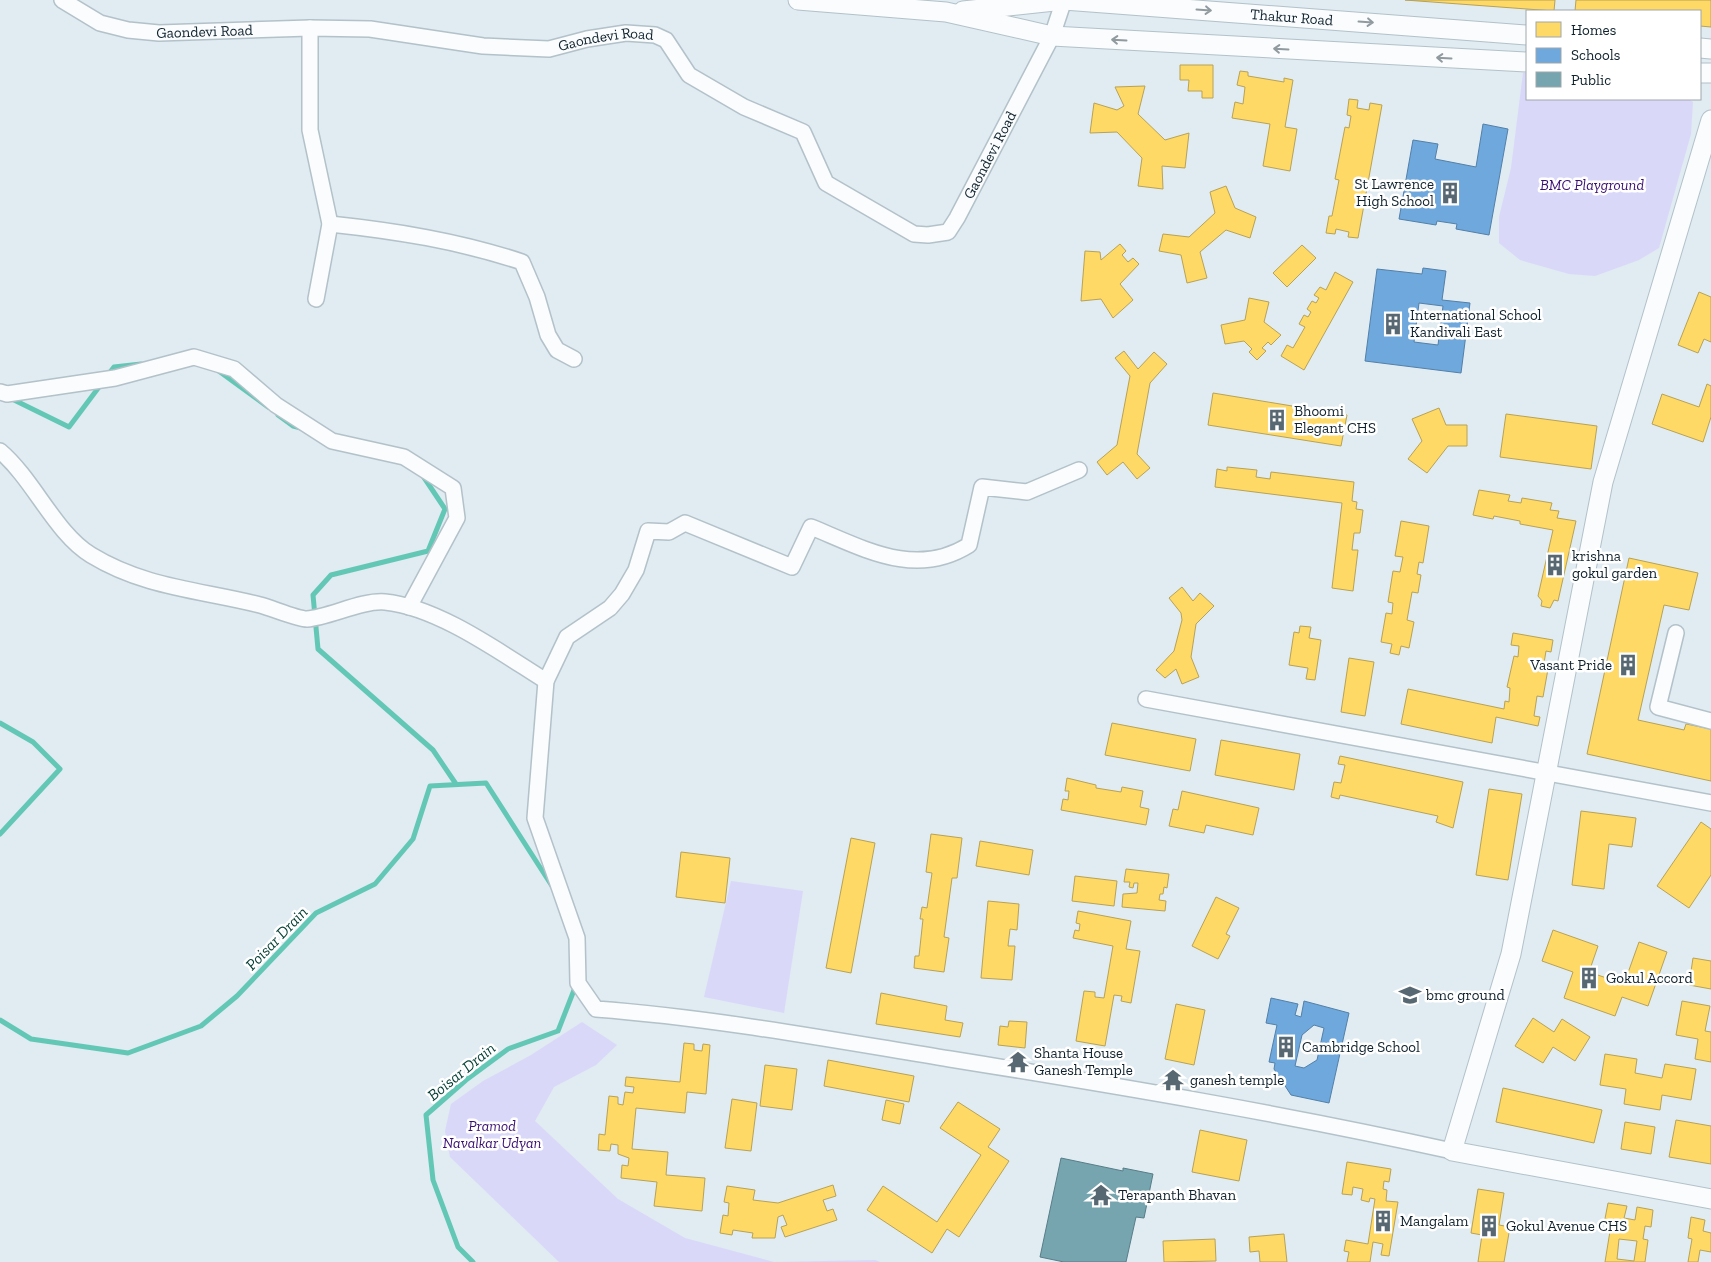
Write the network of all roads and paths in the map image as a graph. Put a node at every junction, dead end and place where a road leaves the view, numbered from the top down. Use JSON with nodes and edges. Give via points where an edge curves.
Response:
{"nodes":[{"id":1,"x":62,"y":0,"type":"edge"},
{"id":2,"x":798,"y":0,"type":"edge"},
{"id":3,"x":1064,"y":0,"type":"edge"},
{"id":4,"x":946,"y":12,"type":"junction"},
{"id":5,"x":310,"y":28,"type":"junction"},
{"id":6,"x":1487,"y":32,"type":"junction"},
{"id":7,"x":1526,"y":35,"type":"edge"},
{"id":8,"x":1052,"y":36,"type":"junction"},
{"id":9,"x":1482,"y":60,"type":"junction"},
{"id":10,"x":1526,"y":62,"type":"edge"},
{"id":11,"x":1711,"y":120,"type":"edge"},
{"id":12,"x":330,"y":224,"type":"junction"},
{"id":13,"x":316,"y":299,"type":"dead end"},
{"id":14,"x":574,"y":359,"type":"dead end"},
{"id":15,"x":0,"y":392,"type":"edge"},
{"id":16,"x":0,"y":451,"type":"edge"},
{"id":17,"x":1079,"y":470,"type":"dead end"},
{"id":18,"x":409,"y":607,"type":"junction"},
{"id":19,"x":1676,"y":633,"type":"dead end"},
{"id":20,"x":546,"y":681,"type":"junction"},
{"id":21,"x":1146,"y":699,"type":"dead end"},
{"id":22,"x":1711,"y":721,"type":"edge"},
{"id":23,"x":1545,"y":774,"type":"junction"},
{"id":24,"x":1711,"y":803,"type":"edge"},
{"id":25,"x":1452,"y":1150,"type":"junction"},
{"id":26,"x":1711,"y":1200,"type":"edge"}],
"edges":[{"from":1,"to":5,"type":"street","name":"Gaondevi Road","via":[[100,23],[128,30],[159,33]]},
{"from":2,"to":4,"type":"street","name":"Thakur Road"},
{"from":3,"to":4,"type":"street","name":"Thakur Road"},
{"from":3,"to":6,"type":"street","name":"Thakur Road","one_way":true},
{"from":3,"to":8,"type":"street","name":"Gaondevi Road"},
{"from":4,"to":8,"type":"street","name":"Thakur Road"},
{"from":5,"to":8,"type":"street","name":"Gaondevi Road","via":[[370,29],[508,49],[550,49],[626,33],[655,34],[666,40],[689,75],[744,107],[802,132],[826,183],[914,234],[928,235],[948,232],[957,218]]},
{"from":5,"to":12,"type":"street","via":[[310,130]]},
{"from":6,"to":7,"type":"street","name":"Thakur Road"},
{"from":6,"to":9,"type":"street"},
{"from":9,"to":8,"type":"street","name":"Thakur Road","one_way":true},
{"from":9,"to":10,"type":"street","name":"Thakur Road"},
{"from":11,"to":23,"type":"street","via":[[1603,482]]},
{"from":12,"to":13,"type":"street"},
{"from":12,"to":14,"type":"street","via":[[406,233],[479,248],[522,262],[548,335],[557,350]]},
{"from":15,"to":18,"type":"street","via":[[7,394],[115,378],[194,357],[234,369],[276,405],[332,441],[404,457],[453,488],[457,518]]},
{"from":16,"to":18,"type":"street","via":[[30,484],[73,542],[119,571],[166,587],[240,600],[306,619],[383,602]]},
{"from":17,"to":20,"type":"street","via":[[1027,492],[982,487],[968,545],[954,554],[920,560],[901,560],[878,554],[811,527],[792,567],[685,523],[669,532],[648,532],[636,570],[622,594],[610,608],[567,637]]},
{"from":18,"to":20,"type":"street","via":[[456,626]]},
{"from":19,"to":22,"type":"street","via":[[1658,707]]},
{"from":20,"to":25,"type":"street","via":[[535,818],[577,938],[578,984],[596,1009],[672,1014],[1044,1074],[1326,1123]]},
{"from":21,"to":23,"type":"street"},
{"from":23,"to":24,"type":"street"},
{"from":23,"to":25,"type":"street","via":[[1511,954]]},
{"from":25,"to":26,"type":"street"}]}
